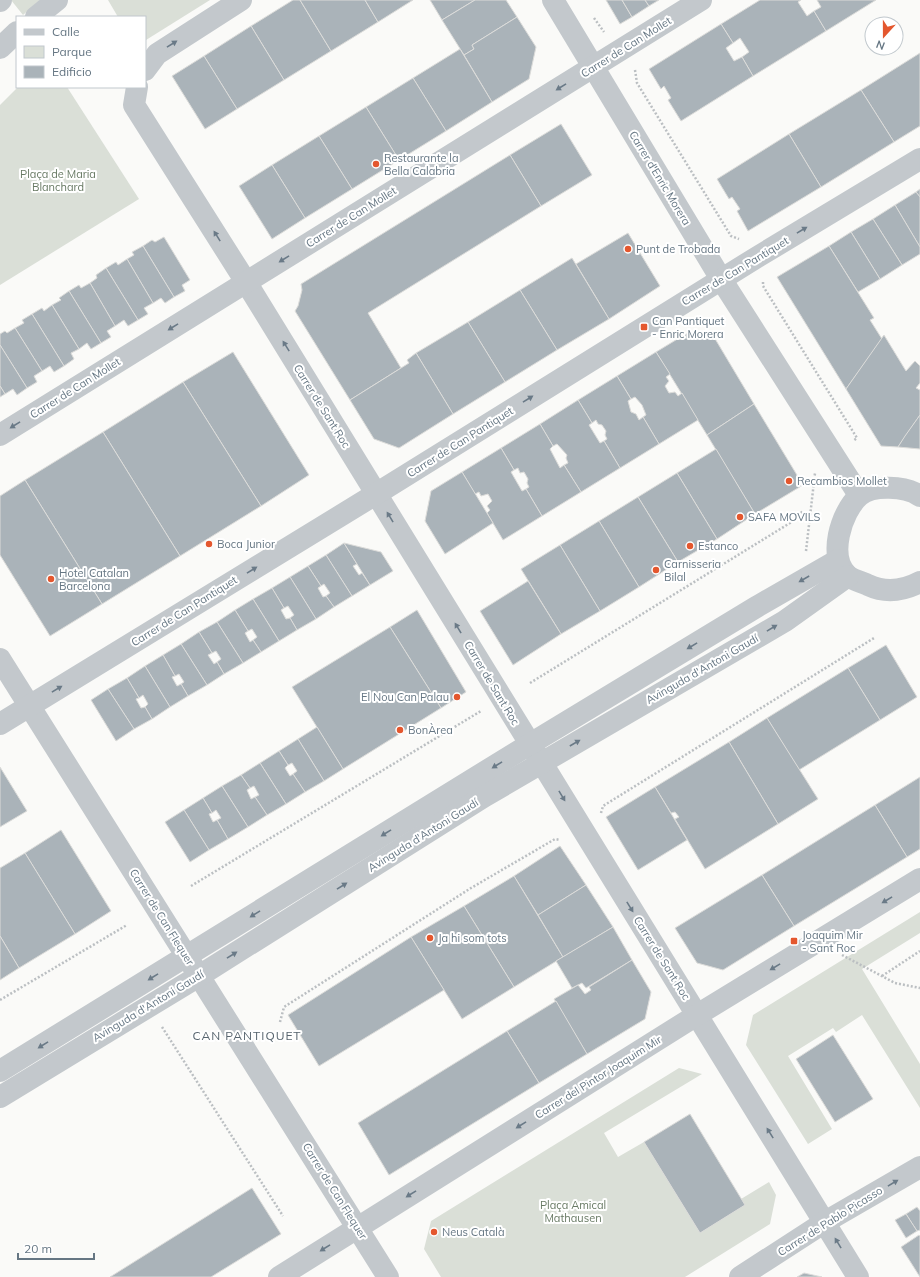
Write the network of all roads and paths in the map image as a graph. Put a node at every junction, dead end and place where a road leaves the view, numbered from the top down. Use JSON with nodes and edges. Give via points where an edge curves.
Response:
{"nodes":[{"id":1,"x":57,"y":0,"type":"edge"},
{"id":2,"x":241,"y":0,"type":"edge"},
{"id":3,"x":553,"y":0,"type":"edge"},
{"id":4,"x":701,"y":0,"type":"edge"},
{"id":5,"x":590,"y":11,"type":"dead end"},
{"id":6,"x":37,"y":16,"type":"edge"},
{"id":7,"x":16,"y":33,"type":"edge"},
{"id":8,"x":628,"y":46,"type":"junction"},
{"id":9,"x":0,"y":48,"type":"edge"},
{"id":10,"x":593,"y":67,"type":"junction"},
{"id":11,"x":146,"y":69,"type":"edge"},
{"id":12,"x":138,"y":88,"type":"edge"},
{"id":13,"x":920,"y":159,"type":"edge"},
{"id":14,"x":759,"y":256,"type":"junction"},
{"id":15,"x":721,"y":279,"type":"junction"},
{"id":16,"x":246,"y":282,"type":"junction"},
{"id":17,"x":0,"y":435,"type":"edge"},
{"id":18,"x":834,"y":455,"type":"junction"},
{"id":19,"x":376,"y":494,"type":"junction"},
{"id":20,"x":860,"y":495,"type":"junction"},
{"id":21,"x":920,"y":496,"type":"edge"},
{"id":22,"x":804,"y":511,"type":"dead end"},
{"id":23,"x":805,"y":552,"type":"dead end"},
{"id":24,"x":843,"y":568,"type":"junction"},
{"id":25,"x":919,"y":585,"type":"edge"},
{"id":26,"x":874,"y":638,"type":"dead end"},
{"id":27,"x":0,"y":659,"type":"edge"},
{"id":28,"x":530,"y":683,"type":"dead end"},
{"id":29,"x":28,"y":706,"type":"junction"},
{"id":30,"x":481,"y":711,"type":"dead end"},
{"id":31,"x":0,"y":724,"type":"edge"},
{"id":32,"x":530,"y":744,"type":"junction"},
{"id":33,"x":542,"y":763,"type":"junction"},
{"id":34,"x":600,"y":815,"type":"dead end"},
{"id":35,"x":563,"y":841,"type":"dead end"},
{"id":36,"x":920,"y":880,"type":"edge"},
{"id":37,"x":191,"y":886,"type":"dead end"},
{"id":38,"x":127,"y":924,"type":"dead end"},
{"id":39,"x":920,"y":951,"type":"edge"},
{"id":40,"x":840,"y":954,"type":"dead end"},
{"id":41,"x":187,"y":956,"type":"junction"},
{"id":42,"x":198,"y":976,"type":"junction"},
{"id":43,"x":882,"y":976,"type":"junction"},
{"id":44,"x":920,"y":988,"type":"edge"},
{"id":45,"x":0,"y":1000,"type":"edge"},
{"id":46,"x":697,"y":1015,"type":"junction"},
{"id":47,"x":280,"y":1022,"type":"dead end"},
{"id":48,"x":158,"y":1026,"type":"dead end"},
{"id":49,"x":0,"y":1071,"type":"edge"},
{"id":50,"x":0,"y":1097,"type":"edge"},
{"id":51,"x":920,"y":1167,"type":"edge"},
{"id":52,"x":283,"y":1216,"type":"dead end"},
{"id":53,"x":825,"y":1222,"type":"junction"},
{"id":54,"x":358,"y":1228,"type":"junction"},
{"id":55,"x":279,"y":1277,"type":"edge"},
{"id":56,"x":388,"y":1277,"type":"edge"},
{"id":57,"x":740,"y":1277,"type":"edge"},
{"id":58,"x":858,"y":1277,"type":"edge"}],
"edges":[{"from":1,"to":6,"type":"street"},
{"from":11,"to":2,"type":"street","one_way":true,"via":[[157,54]]},
{"from":3,"to":10,"type":"street","name":"Carrer d'Enric Morera"},
{"from":4,"to":8,"type":"street","name":"Carrer de Can Mollet"},
{"from":5,"to":8,"type":"path","via":[[603,31],[622,37]]},
{"from":7,"to":9,"type":"street"},
{"from":8,"to":10,"type":"street","name":"Carrer de Can Mollet"},
{"from":8,"to":14,"type":"path","via":[[633,56],[637,83],[731,236],[752,245]]},
{"from":10,"to":15,"type":"street","name":"Carrer d'Enric Morera"},
{"from":10,"to":16,"type":"street","name":"Carrer de Can Mollet","one_way":true},
{"from":16,"to":12,"type":"street","name":"Carrer de Sant Roc","one_way":true,"via":[[134,105]]},
{"from":14,"to":13,"type":"street","name":"Carrer de Can Pantiquet","one_way":true},
{"from":14,"to":15,"type":"street","name":"Carrer de Can Pantiquet"},
{"from":14,"to":18,"type":"path","via":[[766,266],[763,286],[857,438]]},
{"from":15,"to":18,"type":"street","name":"Carrer d'Enric Morera"},
{"from":19,"to":15,"type":"street","name":"Carrer de Can Pantiquet","one_way":true},
{"from":16,"to":17,"type":"street","name":"Carrer de Can Mollet","one_way":true},
{"from":19,"to":16,"type":"street","name":"Carrer de Sant Roc","one_way":true},
{"from":18,"to":20,"type":"street","name":"Carrer d'Enric Morera"},
{"from":18,"to":23,"type":"path","via":[[816,467]]},
{"from":29,"to":19,"type":"street","name":"Carrer de Can Pantiquet","one_way":true},
{"from":32,"to":19,"type":"street","name":"Carrer de Sant Roc","one_way":true},
{"from":20,"to":21,"type":"street","via":[[880,488],[904,488]]},
{"from":20,"to":24,"type":"street","via":[[843,519],[839,530]]},
{"from":22,"to":28,"type":"path","via":[[790,523]]},
{"from":24,"to":25,"type":"street","via":[[877,590],[904,590]]},
{"from":24,"to":32,"type":"street","name":"Avinguda d'Antoni Gaudí","one_way":true,"via":[[758,606]]},
{"from":33,"to":24,"type":"street","name":"Avinguda d'Antoni Gaudí","one_way":true,"via":[[785,621]]},
{"from":26,"to":34,"type":"path","via":[[603,806]]},
{"from":27,"to":29,"type":"street","name":"Carrer de Can Flequer"},
{"from":29,"to":31,"type":"street","name":"Carrer de Can Pantiquet"},
{"from":29,"to":41,"type":"street","name":"Carrer de Can Flequer"},
{"from":30,"to":37,"type":"path"},
{"from":32,"to":33,"type":"street","name":"Carrer de Sant Roc"},
{"from":32,"to":41,"type":"street","name":"Avinguda d'Antoni Gaudí","one_way":true},
{"from":42,"to":33,"type":"street","name":"Avinguda d'Antoni Gaudí","one_way":true,"via":[[478,800]]},
{"from":33,"to":46,"type":"street","name":"Carrer de Sant Roc","one_way":true},
{"from":35,"to":47,"type":"path","via":[[555,839],[471,888],[284,1007]]},
{"from":36,"to":46,"type":"street","name":"Carrer del Pintor Joaquim Mir","one_way":true},
{"from":38,"to":45,"type":"path"},
{"from":39,"to":43,"type":"path"},
{"from":40,"to":43,"type":"path"},
{"from":41,"to":42,"type":"street","name":"Carrer de Can Flequer"},
{"from":41,"to":49,"type":"street","name":"Avinguda d'Antoni Gaudí","one_way":true},
{"from":42,"to":50,"type":"street","name":"Avinguda d'Antoni Gaudí"},
{"from":42,"to":54,"type":"street","name":"Carrer de Can Flequer"},
{"from":43,"to":44,"type":"path","via":[[895,983]]},
{"from":53,"to":46,"type":"street","name":"Carrer de Sant Roc","one_way":true},
{"from":46,"to":54,"type":"street","name":"Carrer del Pintor Joaquim Mir","one_way":true},
{"from":48,"to":52,"type":"path","via":[[161,1026]]},
{"from":53,"to":51,"type":"street","name":"Carrer de Pablo Picasso","one_way":true},
{"from":53,"to":57,"type":"street","name":"Carrer de Pablo Picasso"},
{"from":58,"to":53,"type":"street","name":"Carrer de Sant Roc","one_way":true},
{"from":54,"to":55,"type":"street","name":"Carrer del Pintor Joaquim Mir","one_way":true},
{"from":54,"to":56,"type":"street","name":"Carrer de Can Flequer"}]}
